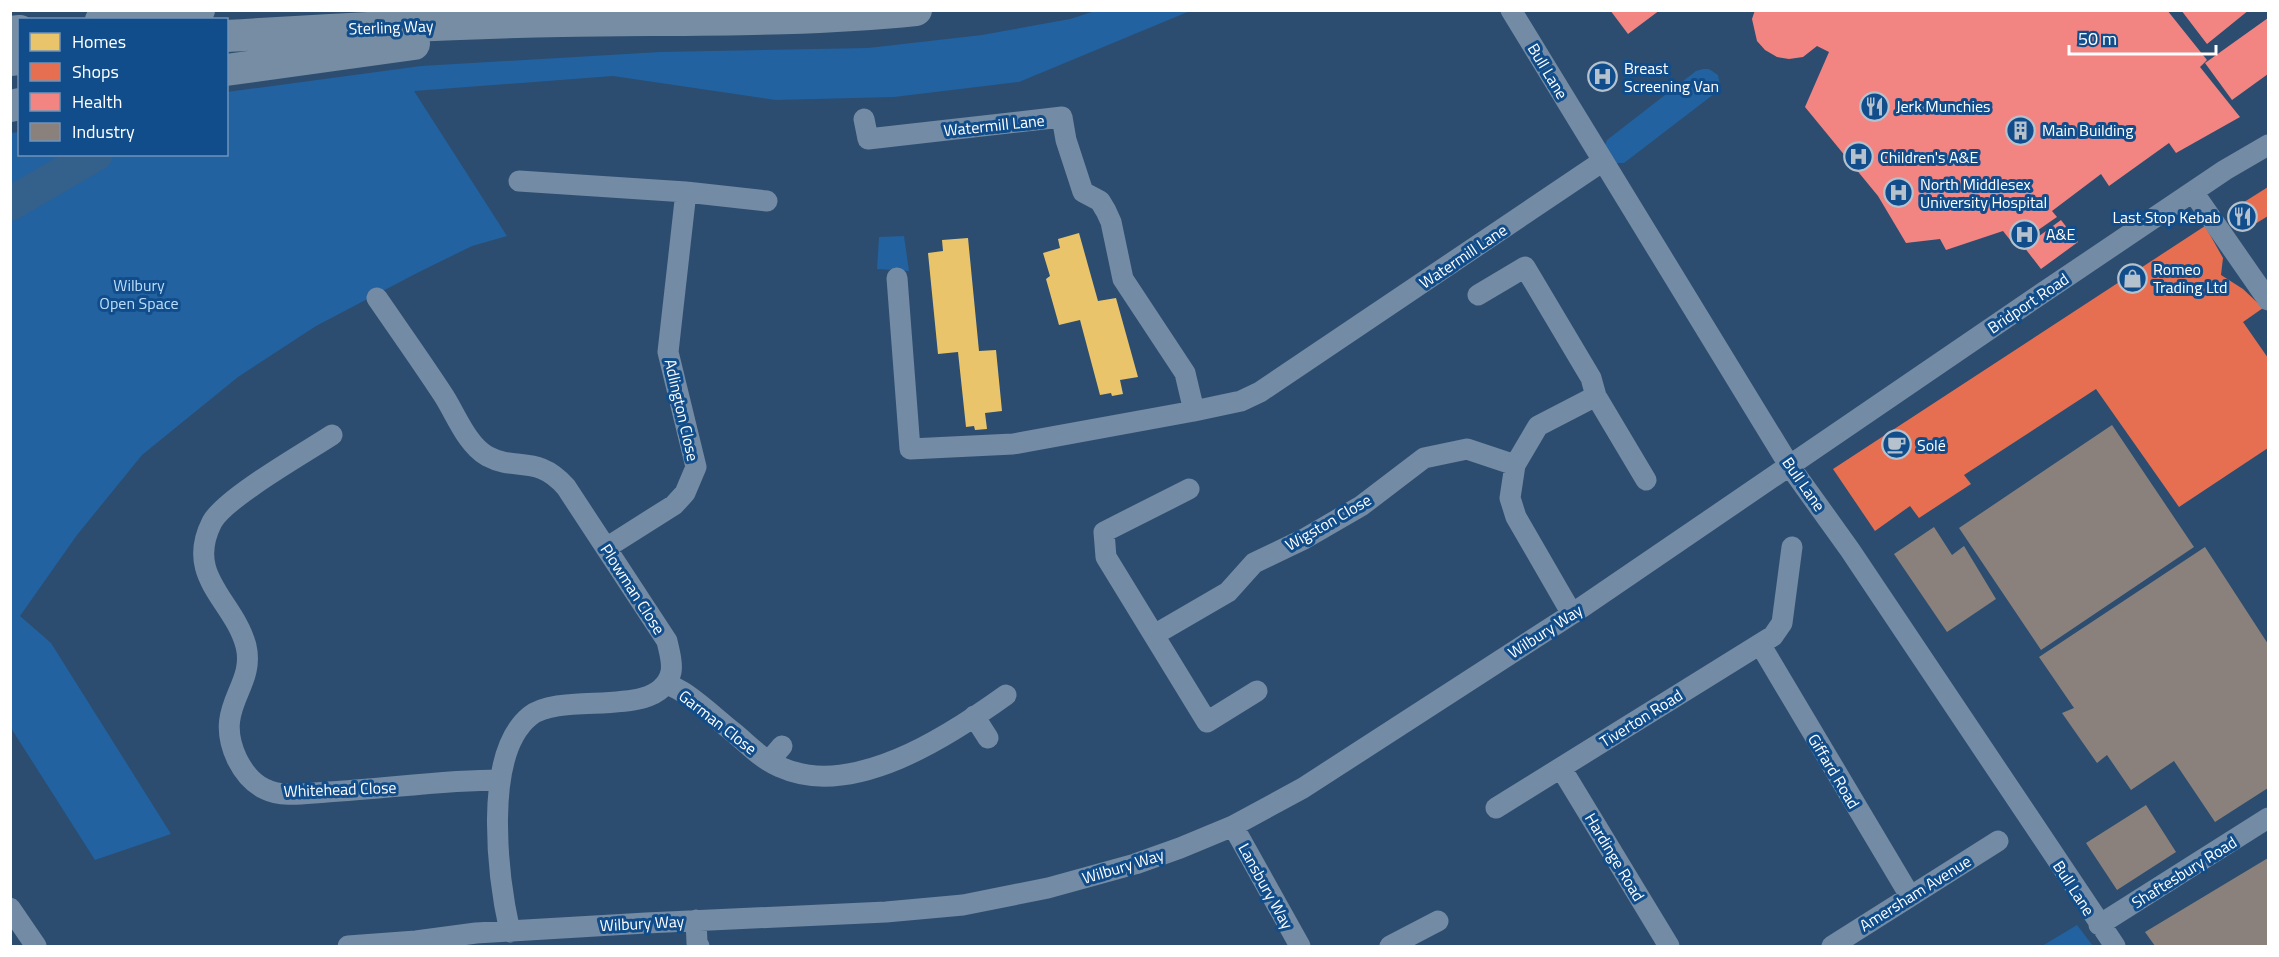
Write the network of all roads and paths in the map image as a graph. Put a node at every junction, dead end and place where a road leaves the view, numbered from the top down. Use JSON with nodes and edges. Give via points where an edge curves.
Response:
{"nodes":[{"id":1,"x":199,"y":10,"type":"edge"},
{"id":2,"x":916,"y":10,"type":"edge"},
{"id":3,"x":1510,"y":10,"type":"edge"},
{"id":4,"x":121,"y":18,"type":"edge"},
{"id":5,"x":560,"y":21,"type":"junction"},
{"id":6,"x":228,"y":36,"type":"edge"},
{"id":7,"x":228,"y":70,"type":"edge"},
{"id":8,"x":864,"y":119,"type":"dead end"},
{"id":9,"x":2268,"y":145,"type":"edge"},
{"id":10,"x":1603,"y":161,"type":"junction"},
{"id":11,"x":519,"y":181,"type":"dead end"},
{"id":12,"x":686,"y":192,"type":"junction"},
{"id":13,"x":2193,"y":192,"type":"junction"},
{"id":14,"x":767,"y":201,"type":"dead end"},
{"id":15,"x":897,"y":278,"type":"dead end"},
{"id":16,"x":1478,"y":295,"type":"dead end"},
{"id":17,"x":377,"y":298,"type":"dead end"},
{"id":18,"x":2268,"y":300,"type":"edge"},
{"id":19,"x":1596,"y":396,"type":"junction"},
{"id":20,"x":1194,"y":411,"type":"junction"},
{"id":21,"x":332,"y":435,"type":"dead end"},
{"id":22,"x":1515,"y":465,"type":"junction"},
{"id":23,"x":1789,"y":465,"type":"junction"},
{"id":24,"x":1646,"y":480,"type":"dead end"},
{"id":25,"x":1189,"y":489,"type":"dead end"},
{"id":26,"x":1792,"y":547,"type":"dead end"},
{"id":27,"x":606,"y":548,"type":"junction"},
{"id":28,"x":1572,"y":614,"type":"junction"},
{"id":29,"x":1782,"y":623,"type":"junction"},
{"id":30,"x":1154,"y":635,"type":"junction"},
{"id":31,"x":1760,"y":644,"type":"junction"},
{"id":32,"x":1781,"y":681,"type":"junction"},
{"id":33,"x":666,"y":683,"type":"junction"},
{"id":34,"x":1257,"y":691,"type":"dead end"},
{"id":35,"x":1006,"y":695,"type":"dead end"},
{"id":36,"x":974,"y":716,"type":"junction"},
{"id":37,"x":988,"y":738,"type":"dead end"},
{"id":38,"x":1561,"y":768,"type":"junction"},
{"id":39,"x":499,"y":780,"type":"junction"},
{"id":40,"x":1496,"y":808,"type":"dead end"},
{"id":41,"x":2268,"y":818,"type":"edge"},
{"id":42,"x":1233,"y":826,"type":"junction"},
{"id":43,"x":1998,"y":841,"type":"dead end"},
{"id":44,"x":1910,"y":896,"type":"junction"},
{"id":45,"x":10,"y":908,"type":"edge"},
{"id":46,"x":696,"y":920,"type":"junction"},
{"id":47,"x":1438,"y":921,"type":"dead end"},
{"id":48,"x":2099,"y":925,"type":"junction"},
{"id":49,"x":510,"y":932,"type":"junction"},
{"id":50,"x":36,"y":946,"type":"edge"},
{"id":51,"x":348,"y":946,"type":"edge"},
{"id":52,"x":699,"y":946,"type":"edge"},
{"id":53,"x":1300,"y":946,"type":"edge"},
{"id":54,"x":1390,"y":946,"type":"edge"},
{"id":55,"x":1670,"y":946,"type":"edge"},
{"id":56,"x":1832,"y":946,"type":"edge"},
{"id":57,"x":2115,"y":946,"type":"edge"}],
"edges":[{"from":1,"to":4,"type":"highway"},
{"from":2,"to":5,"type":"highway","name":"Sterling Way","via":[[754,20]]},
{"from":3,"to":10,"type":"street","name":"Bull Lane"},
{"from":5,"to":6,"type":"highway","name":"Sterling Way"},
{"from":5,"to":7,"type":"highway"},
{"from":8,"to":20,"type":"street","name":"Watermill Lane","via":[[868,139],[1062,117],[1083,192],[1100,201],[1106,211],[1123,279],[1185,373]]},
{"from":9,"to":13,"type":"street","name":"Bridport Road"},
{"from":10,"to":20,"type":"street","name":"Watermill Lane","via":[[1260,392],[1241,401]]},
{"from":10,"to":23,"type":"street","name":"Bull Lane"},
{"from":11,"to":12,"type":"street"},
{"from":12,"to":14,"type":"street"},
{"from":12,"to":27,"type":"street","name":"Adlington Close","via":[[668,352],[696,467],[685,493],[674,505]]},
{"from":13,"to":18,"type":"street"},
{"from":13,"to":23,"type":"street","name":"Bridport Road"},
{"from":15,"to":20,"type":"street","name":"Watermill Lane","via":[[910,449],[1013,444]]},
{"from":16,"to":19,"type":"street","via":[[1525,267],[1591,378]]},
{"from":17,"to":27,"type":"street","name":"Plowman Close","via":[[476,446],[487,456],[530,464],[556,476]]},
{"from":19,"to":22,"type":"street","via":[[1538,426]]},
{"from":19,"to":24,"type":"street"},
{"from":21,"to":39,"type":"street","name":"Whitehead Close","via":[[234,500],[213,519],[205,540],[205,570],[246,648],[247,666],[230,710],[232,749],[252,780],[286,794]]},
{"from":22,"to":28,"type":"street","via":[[1510,498],[1516,518]]},
{"from":22,"to":30,"type":"street","name":"Wigston Close","via":[[1467,449],[1424,458],[1361,507],[1254,563],[1228,592]]},
{"from":23,"to":28,"type":"street","name":"Wilbury Way"},
{"from":23,"to":48,"type":"street","name":"Bull Lane","via":[[1876,588]]},
{"from":25,"to":30,"type":"street","via":[[1104,532],[1106,557]]},
{"from":26,"to":29,"type":"street"},
{"from":27,"to":33,"type":"street","name":"Plowman Close","via":[[667,641],[672,665]]},
{"from":28,"to":42,"type":"street","name":"Wilbury Way","via":[[1303,788]]},
{"from":29,"to":31,"type":"street","name":"Tiverton Road","via":[[1773,636]]},
{"from":29,"to":32,"type":"street","via":[[1777,650]]},
{"from":30,"to":34,"type":"street","via":[[1207,722]]},
{"from":31,"to":32,"type":"street","name":"Giffard Road"},
{"from":31,"to":38,"type":"street","name":"Tiverton Road"},
{"from":32,"to":44,"type":"street","name":"Giffard Road"},
{"from":33,"to":36,"type":"street","name":"Garman Close","via":[[686,694],[754,751],[776,754],[781,768],[799,773],[841,775],[866,771],[910,754]]},
{"from":33,"to":39,"type":"street","via":[[646,698],[566,705],[531,715],[507,751]]},
{"from":35,"to":36,"type":"street","name":"Garman Close"},
{"from":36,"to":37,"type":"street"},
{"from":38,"to":40,"type":"street","name":"Tiverton Road"},
{"from":38,"to":55,"type":"street","name":"Hardinge Road"},
{"from":39,"to":49,"type":"street","via":[[500,861]]},
{"from":41,"to":48,"type":"street","name":"Shaftesbury Road"},
{"from":42,"to":46,"type":"street","name":"Wilbury Way","via":[[1135,864],[1048,888],[963,905]]},
{"from":42,"to":53,"type":"street","name":"Lansbury Way"},
{"from":43,"to":44,"type":"street","name":"Amersham Avenue"},
{"from":44,"to":56,"type":"street","name":"Amersham Avenue"},
{"from":45,"to":50,"type":"street"},
{"from":46,"to":49,"type":"street","name":"Wilbury Way"},
{"from":46,"to":52,"type":"street"},
{"from":47,"to":54,"type":"street"},
{"from":48,"to":57,"type":"street","name":"Bull Lane"},
{"from":49,"to":51,"type":"street","name":"Wilbury Way"}]}
